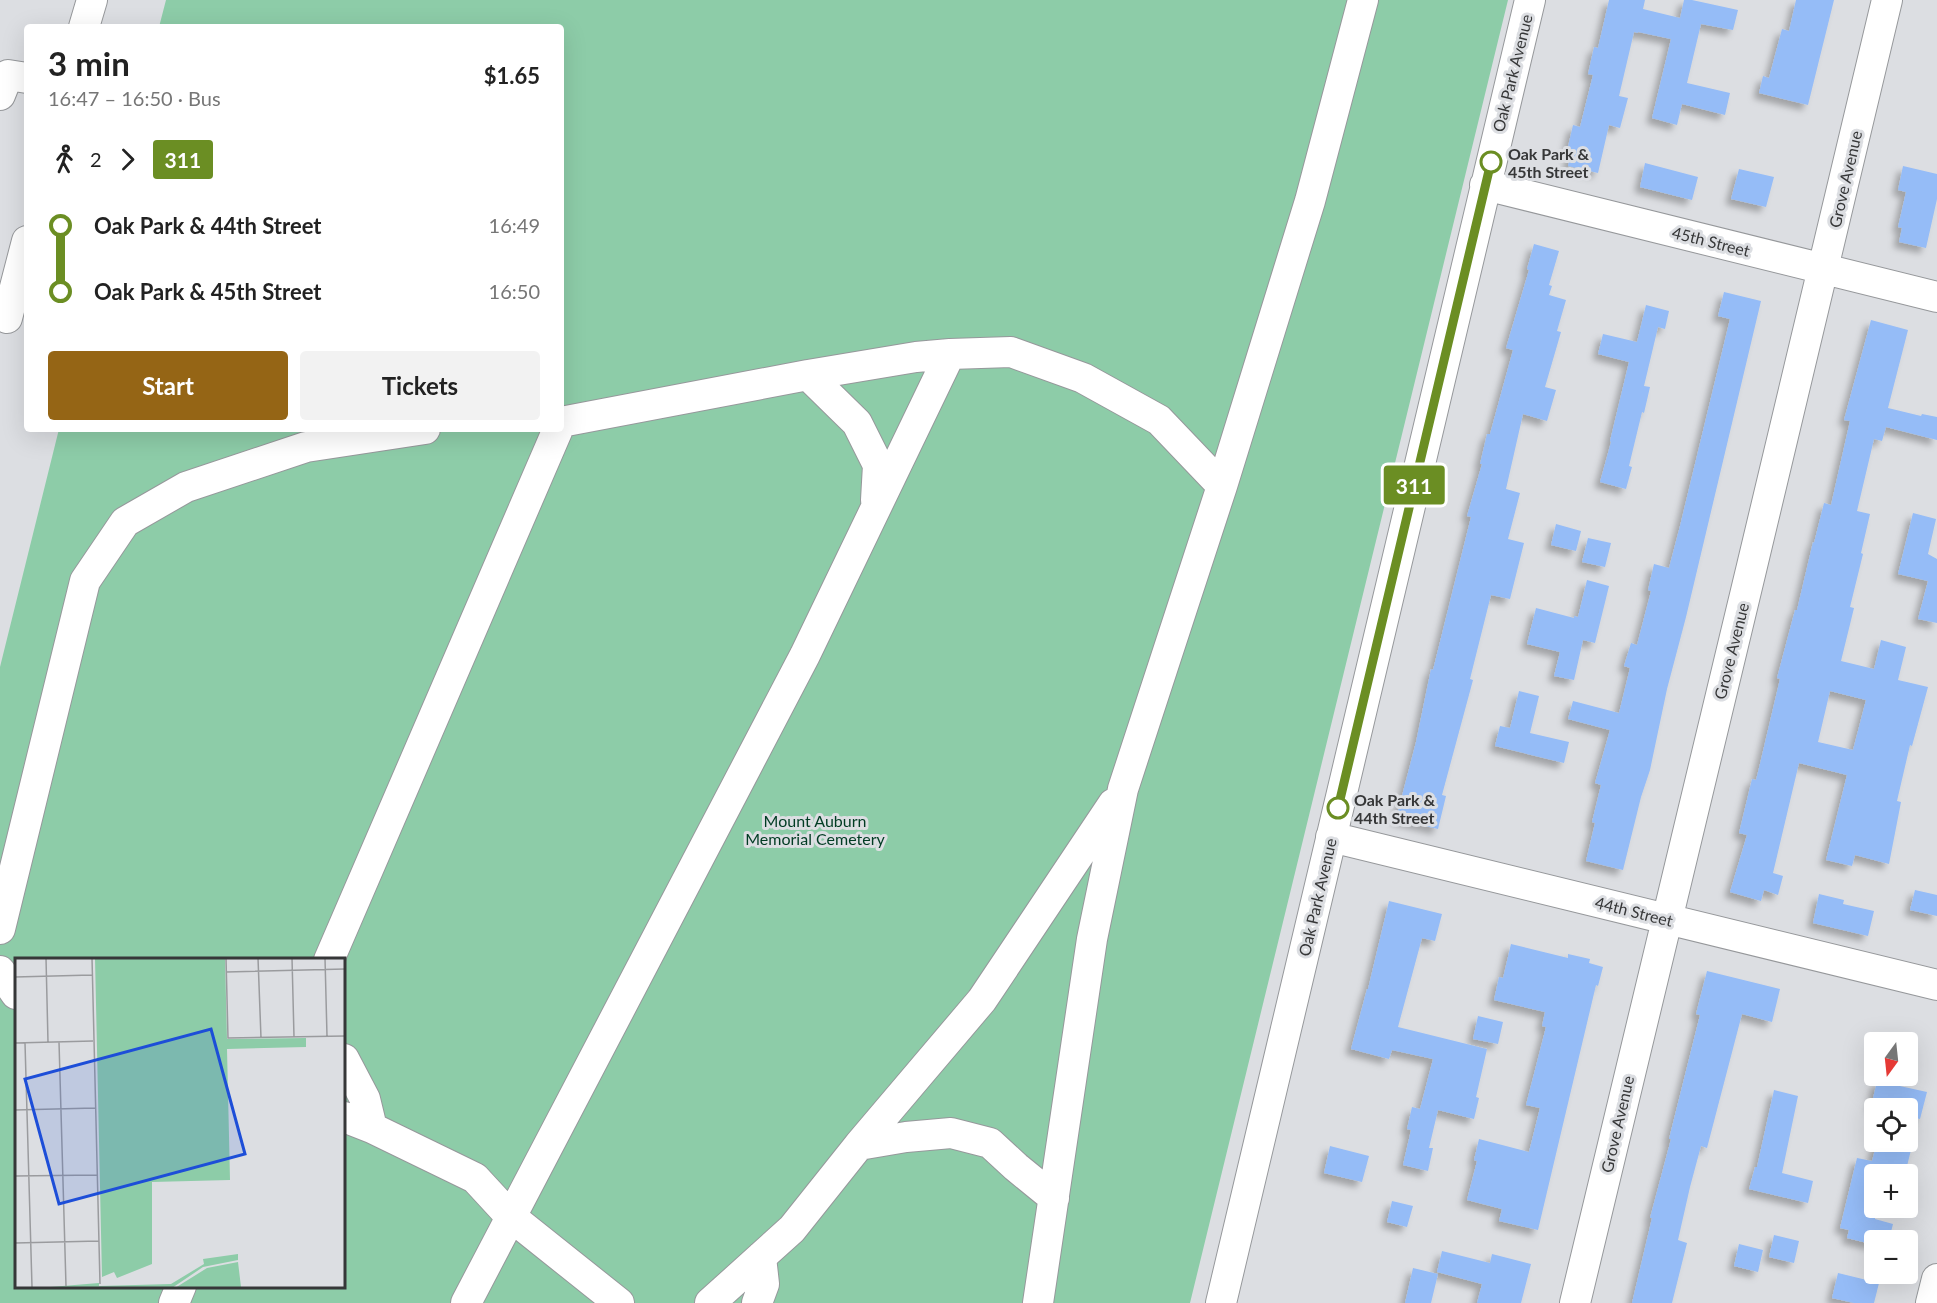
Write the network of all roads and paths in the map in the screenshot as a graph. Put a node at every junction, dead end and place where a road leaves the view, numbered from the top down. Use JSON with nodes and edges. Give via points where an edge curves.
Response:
{"nodes":[{"id":1,"x":92,"y":0,"type":"edge"},
{"id":2,"x":1363,"y":0,"type":"edge"},
{"id":3,"x":1530,"y":0,"type":"edge"},
{"id":4,"x":1887,"y":0,"type":"edge"},
{"id":5,"x":85,"y":24,"type":"edge"},
{"id":6,"x":24,"y":78,"type":"edge"},
{"id":7,"x":0,"y":95,"type":"edge"},
{"id":8,"x":1485,"y":185,"type":"junction"},
{"id":9,"x":24,"y":253,"type":"edge"},
{"id":10,"x":1824,"y":269,"type":"junction"},
{"id":11,"x":1937,"y":297,"type":"edge"},
{"id":12,"x":7,"y":318,"type":"dead end"},
{"id":13,"x":950,"y":354,"type":"junction"},
{"id":14,"x":808,"y":375,"type":"junction"},
{"id":15,"x":564,"y":421,"type":"edge"},
{"id":16,"x":405,"y":432,"type":"edge"},
{"id":17,"x":557,"y":432,"type":"edge"},
{"id":18,"x":1222,"y":486,"type":"junction"},
{"id":19,"x":875,"y":507,"type":"junction"},
{"id":20,"x":1123,"y":789,"type":"junction"},
{"id":21,"x":1331,"y":837,"type":"junction"},
{"id":22,"x":1666,"y":919,"type":"junction"},
{"id":23,"x":0,"y":929,"type":"edge"},
{"id":24,"x":330,"y":958,"type":"edge"},
{"id":25,"x":0,"y":971,"type":"edge"},
{"id":26,"x":1937,"y":985,"type":"edge"},
{"id":27,"x":15,"y":993,"type":"edge"},
{"id":28,"x":345,"y":1061,"type":"edge"},
{"id":29,"x":345,"y":1117,"type":"edge"},
{"id":30,"x":372,"y":1128,"type":"junction"},
{"id":31,"x":859,"y":1145,"type":"junction"},
{"id":32,"x":1054,"y":1198,"type":"junction"},
{"id":33,"x":510,"y":1216,"type":"junction"},
{"id":34,"x":761,"y":1257,"type":"junction"},
{"id":35,"x":1937,"y":1279,"type":"edge"},
{"id":36,"x":181,"y":1288,"type":"edge"},
{"id":37,"x":174,"y":1303,"type":"edge"},
{"id":38,"x":466,"y":1303,"type":"edge"},
{"id":39,"x":619,"y":1303,"type":"edge"},
{"id":40,"x":710,"y":1303,"type":"edge"},
{"id":41,"x":757,"y":1303,"type":"edge"},
{"id":42,"x":1038,"y":1303,"type":"edge"},
{"id":43,"x":1221,"y":1303,"type":"edge"},
{"id":44,"x":1575,"y":1303,"type":"edge"},
{"id":45,"x":1931,"y":1303,"type":"edge"}],
"edges":[{"from":1,"to":5,"type":"street"},
{"from":2,"to":18,"type":"street","via":[[1310,201]]},
{"from":3,"to":8,"type":"street","name":"Oak Park Avenue"},
{"from":4,"to":10,"type":"street","name":"Grove Avenue"},
{"from":6,"to":7,"type":"street","via":[[8,75]]},
{"from":8,"to":10,"type":"street","name":"45th Street"},
{"from":8,"to":21,"type":"street","name":"Oak Park Avenue"},
{"from":9,"to":12,"type":"street"},
{"from":10,"to":11,"type":"street","name":"45th Street"},
{"from":10,"to":22,"type":"street","name":"Grove Avenue"},
{"from":13,"to":14,"type":"street"},
{"from":13,"to":18,"type":"street","via":[[1011,352],[1083,378],[1159,420]]},
{"from":13,"to":19,"type":"street"},
{"from":14,"to":15,"type":"street"},
{"from":14,"to":19,"type":"street","via":[[857,423],[878,465]]},
{"from":16,"to":23,"type":"street","via":[[306,447],[186,487],[125,522],[84,582]]},
{"from":17,"to":24,"type":"street"},
{"from":18,"to":20,"type":"street"},
{"from":19,"to":33,"type":"street","via":[[805,655]]},
{"from":20,"to":31,"type":"street","via":[[982,1000]]},
{"from":20,"to":32,"type":"street","via":[[1092,939]]},
{"from":21,"to":22,"type":"street","name":"44th Street"},
{"from":21,"to":43,"type":"street","name":"Oak Park Avenue"},
{"from":22,"to":26,"type":"street","name":"44th Street"},
{"from":22,"to":44,"type":"street","name":"Grove Avenue"},
{"from":25,"to":27,"type":"street"},
{"from":28,"to":30,"type":"street","via":[[364,1100]]},
{"from":29,"to":30,"type":"street"},
{"from":30,"to":33,"type":"street","via":[[475,1178]]},
{"from":31,"to":32,"type":"street","via":[[951,1133],[990,1143]]},
{"from":31,"to":34,"type":"street","via":[[792,1229]]},
{"from":32,"to":42,"type":"street"},
{"from":33,"to":38,"type":"street"},
{"from":33,"to":39,"type":"street"},
{"from":34,"to":40,"type":"street"},
{"from":34,"to":41,"type":"street","via":[[764,1284]]},
{"from":35,"to":45,"type":"street"},
{"from":36,"to":37,"type":"street"}]}
